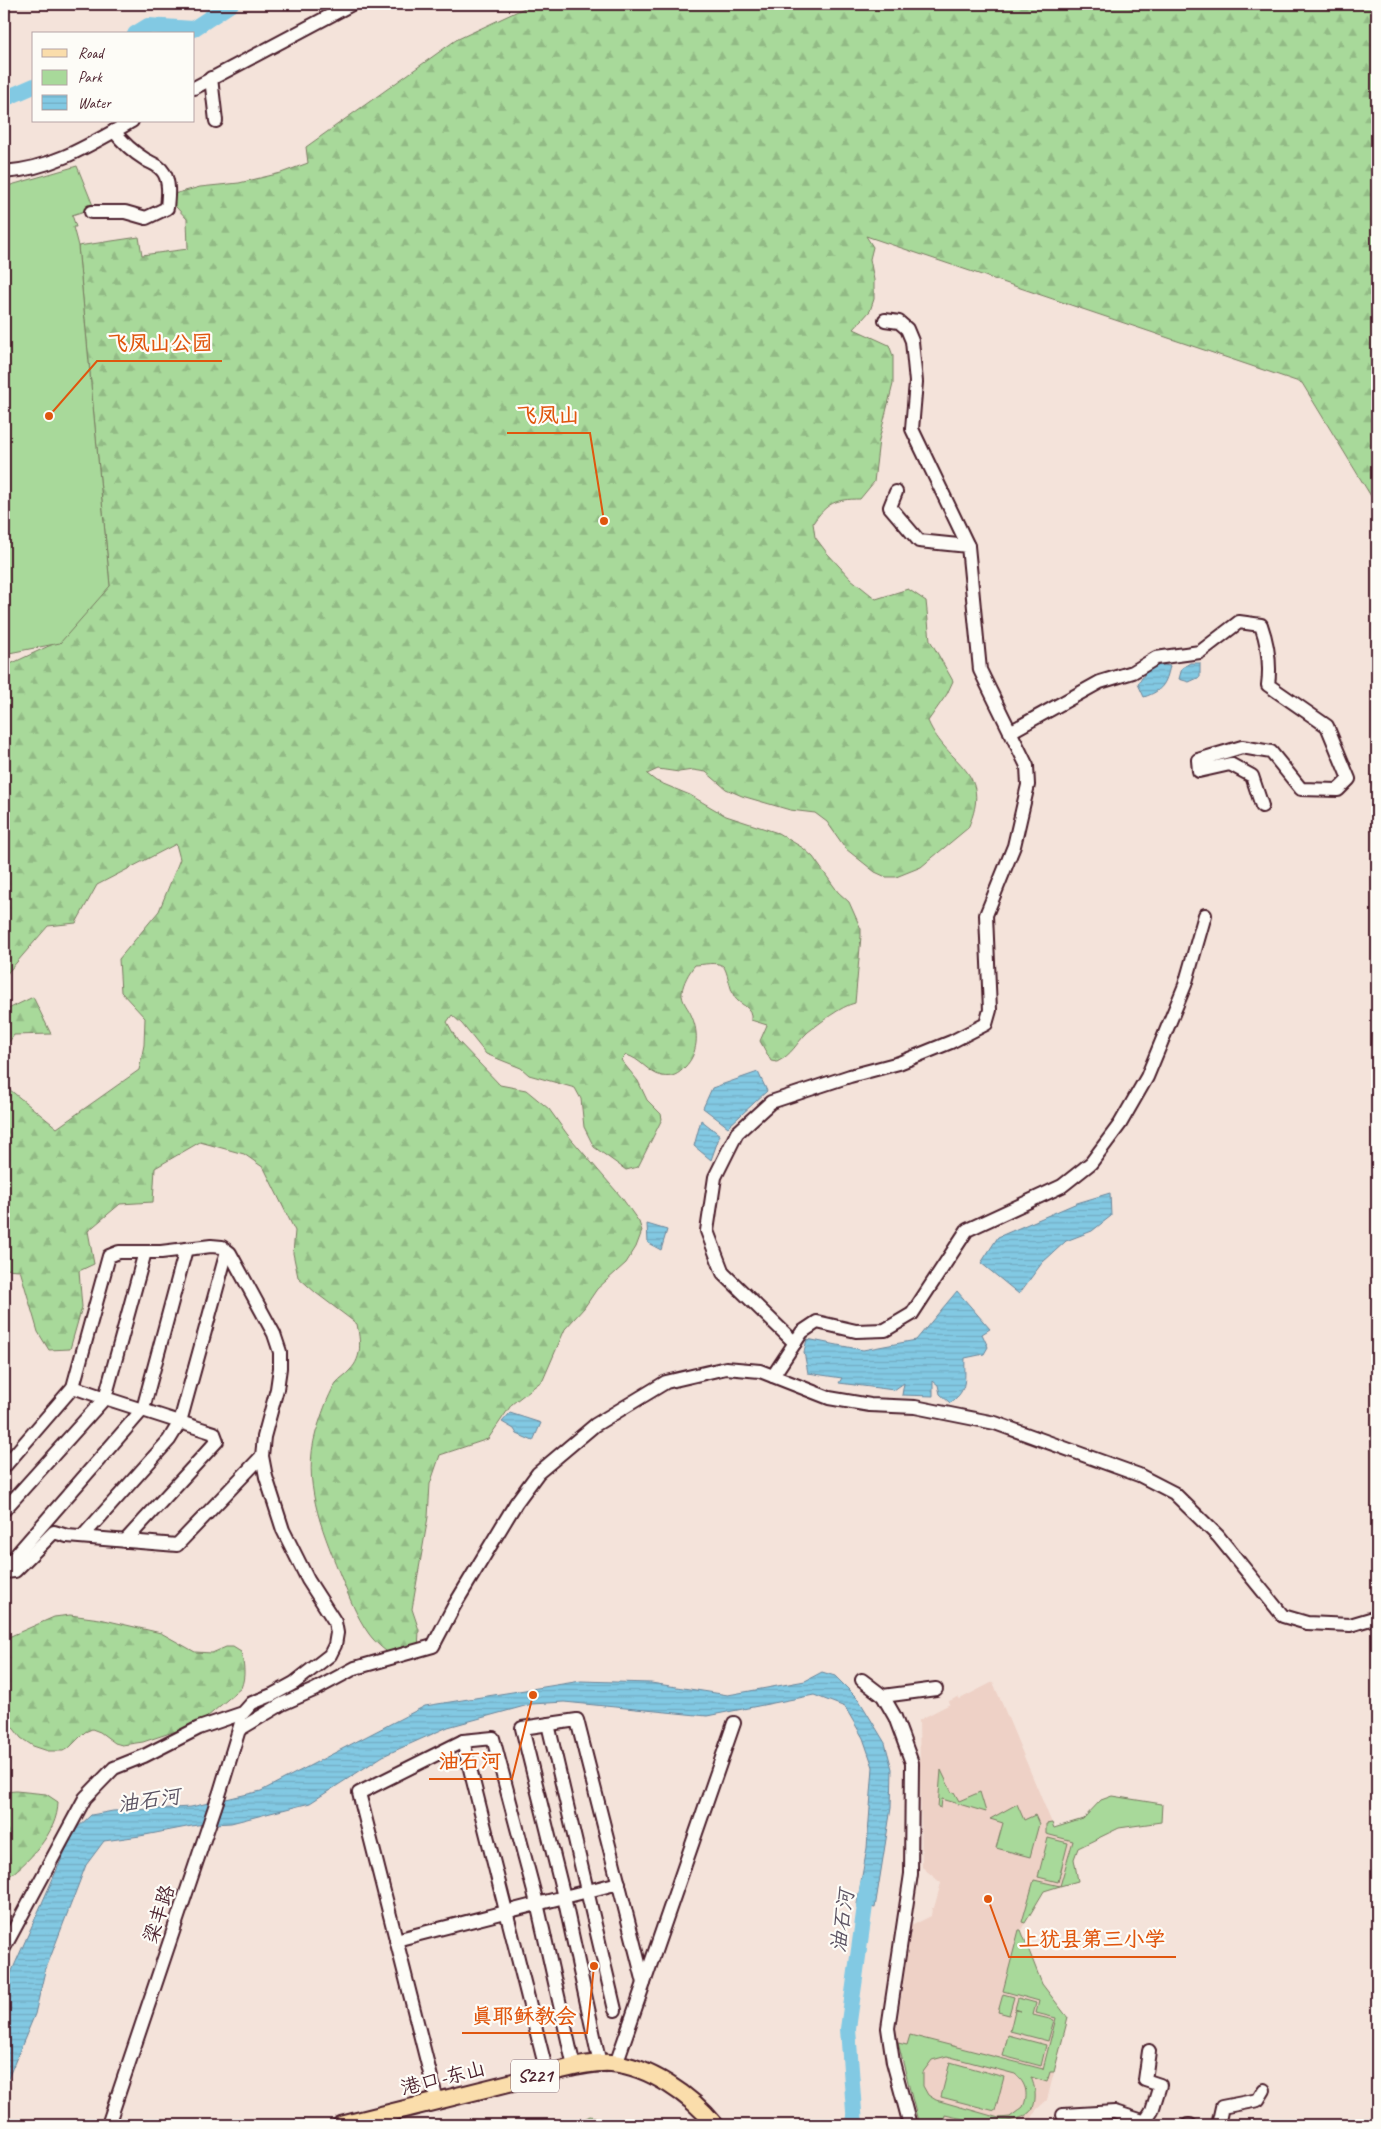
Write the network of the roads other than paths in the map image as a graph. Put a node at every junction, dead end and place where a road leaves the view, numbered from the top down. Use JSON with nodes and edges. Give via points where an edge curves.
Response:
{"nodes":[{"id":1,"x":352,"y":4,"type":"edge"},
{"id":2,"x":211,"y":78,"type":"junction"},
{"id":3,"x":195,"y":87,"type":"edge"},
{"id":4,"x":216,"y":121,"type":"dead end"},
{"id":5,"x":130,"y":122,"type":"edge"},
{"id":6,"x":114,"y":131,"type":"junction"},
{"id":7,"x":4,"y":172,"type":"edge"},
{"id":8,"x":91,"y":212,"type":"dead end"},
{"id":9,"x":885,"y":320,"type":"dead end"},
{"id":10,"x":896,"y":492,"type":"dead end"},
{"id":11,"x":968,"y":546,"type":"junction"},
{"id":12,"x":1010,"y":732,"type":"junction"},
{"id":13,"x":1262,"y":806,"type":"dead end"},
{"id":14,"x":1205,"y":915,"type":"dead end"},
{"id":15,"x":186,"y":1249,"type":"junction"},
{"id":16,"x":227,"y":1251,"type":"junction"},
{"id":17,"x":146,"y":1252,"type":"junction"},
{"id":18,"x":795,"y":1343,"type":"junction"},
{"id":19,"x":773,"y":1376,"type":"junction"},
{"id":20,"x":73,"y":1387,"type":"junction"},
{"id":21,"x":105,"y":1398,"type":"junction"},
{"id":22,"x":143,"y":1410,"type":"junction"},
{"id":23,"x":180,"y":1422,"type":"junction"},
{"id":24,"x":262,"y":1456,"type":"junction"},
{"id":25,"x":4,"y":1467,"type":"edge"},
{"id":26,"x":4,"y":1510,"type":"edge"},
{"id":27,"x":82,"y":1537,"type":"junction"},
{"id":28,"x":125,"y":1541,"type":"junction"},
{"id":29,"x":4,"y":1570,"type":"edge"},
{"id":30,"x":1377,"y":1617,"type":"edge"},
{"id":31,"x":862,"y":1680,"type":"dead end"},
{"id":32,"x":936,"y":1688,"type":"dead end"},
{"id":33,"x":883,"y":1696,"type":"junction"},
{"id":34,"x":243,"y":1713,"type":"junction"},
{"id":35,"x":734,"y":1723,"type":"dead end"},
{"id":36,"x":548,"y":1724,"type":"junction"},
{"id":37,"x":240,"y":1729,"type":"junction"},
{"id":38,"x":463,"y":1741,"type":"junction"},
{"id":39,"x":619,"y":1883,"type":"junction"},
{"id":40,"x":588,"y":1891,"type":"junction"},
{"id":41,"x":564,"y":1897,"type":"junction"},
{"id":42,"x":537,"y":1904,"type":"junction"},
{"id":43,"x":506,"y":1911,"type":"junction"},
{"id":44,"x":396,"y":1940,"type":"junction"},
{"id":45,"x":4,"y":1948,"type":"edge"},
{"id":46,"x":644,"y":1983,"type":"junction"},
{"id":47,"x":616,"y":2010,"type":"dead end"},
{"id":48,"x":1149,"y":2051,"type":"dead end"},
{"id":49,"x":600,"y":2064,"type":"junction"},
{"id":50,"x":616,"y":2064,"type":"junction"},
{"id":51,"x":574,"y":2067,"type":"junction"},
{"id":52,"x":547,"y":2073,"type":"junction"},
{"id":53,"x":1264,"y":2090,"type":"dead end"},
{"id":54,"x":437,"y":2101,"type":"junction"},
{"id":55,"x":1063,"y":2115,"type":"dead end"},
{"id":56,"x":1147,"y":2122,"type":"edge"},
{"id":57,"x":108,"y":2125,"type":"edge"},
{"id":58,"x":341,"y":2125,"type":"edge"},
{"id":59,"x":715,"y":2125,"type":"edge"},
{"id":60,"x":910,"y":2125,"type":"edge"},
{"id":61,"x":1218,"y":2125,"type":"edge"}],
"edges":[{"from":1,"to":2,"type":"street"},
{"from":2,"to":3,"type":"street"},
{"from":2,"to":4,"type":"street"},
{"from":5,"to":6,"type":"street"},
{"from":6,"to":7,"type":"street","via":[[64,158],[22,171]]},
{"from":6,"to":8,"type":"street","via":[[124,145],[157,164],[165,175],[167,208],[146,218],[125,212]]},
{"from":9,"to":11,"type":"street","via":[[899,322],[912,340],[916,382],[912,429]]},
{"from":10,"to":11,"type":"street","via":[[890,507],[919,541]]},
{"from":11,"to":12,"type":"street","via":[[980,670]]},
{"from":12,"to":13,"type":"street","via":[[1100,682],[1133,672],[1156,658],[1200,652],[1239,622],[1261,625],[1267,643],[1268,685],[1327,726],[1349,779],[1338,790],[1301,789],[1271,752],[1242,746],[1198,760],[1199,771],[1230,764],[1252,776]]},
{"from":12,"to":18,"type":"street","via":[[1027,766],[1028,785],[1014,846],[986,916],[990,1010],[986,1024],[898,1064],[771,1102],[738,1133],[714,1177],[707,1231],[723,1273]]},
{"from":14,"to":18,"type":"street","via":[[1185,985],[1147,1077],[1120,1124],[1092,1163],[1062,1186],[967,1230],[912,1314],[885,1330],[856,1331],[817,1322],[802,1332]]},
{"from":15,"to":16,"type":"street","via":[[211,1246]]},
{"from":15,"to":17,"type":"street"},
{"from":15,"to":22,"type":"street"},
{"from":16,"to":23,"type":"street"},
{"from":16,"to":24,"type":"street","via":[[274,1334],[280,1352],[277,1389]]},
{"from":17,"to":20,"type":"street","via":[[118,1252],[109,1256]]},
{"from":17,"to":21,"type":"street"},
{"from":18,"to":19,"type":"street"},
{"from":19,"to":30,"type":"street","via":[[829,1398],[870,1405],[915,1407],[995,1423],[1138,1475],[1174,1493],[1218,1536],[1283,1616],[1306,1623],[1350,1625]]},
{"from":19,"to":37,"type":"street","via":[[760,1371],[726,1368],[666,1382],[595,1425],[538,1473],[516,1503],[433,1646],[354,1668]]},
{"from":20,"to":21,"type":"street"},
{"from":20,"to":25,"type":"street"},
{"from":21,"to":22,"type":"street"},
{"from":21,"to":26,"type":"street"},
{"from":22,"to":23,"type":"street"},
{"from":22,"to":29,"type":"street"},
{"from":23,"to":27,"type":"street","via":[[169,1440]]},
{"from":23,"to":28,"type":"street","via":[[214,1433],[217,1441]]},
{"from":24,"to":28,"type":"street","via":[[177,1545]]},
{"from":24,"to":34,"type":"street","via":[[283,1530],[308,1580],[335,1622],[337,1634],[330,1655],[294,1683],[252,1703]]},
{"from":27,"to":28,"type":"street"},
{"from":27,"to":29,"type":"street","via":[[54,1532],[15,1571]]},
{"from":31,"to":33,"type":"street"},
{"from":32,"to":33,"type":"street"},
{"from":33,"to":60,"type":"street","via":[[912,1763],[911,1874],[888,2028],[893,2062]]},
{"from":34,"to":37,"type":"street","name":"梁丰路"},
{"from":34,"to":45,"type":"street","via":[[199,1728],[114,1768],[85,1798]]},
{"from":35,"to":46,"type":"street"},
{"from":36,"to":39,"type":"street","via":[[577,1720]]},
{"from":36,"to":40,"type":"street"},
{"from":36,"to":41,"type":"street","via":[[522,1728]]},
{"from":37,"to":57,"type":"street","name":"梁丰路"},
{"from":38,"to":42,"type":"street","via":[[493,1738]]},
{"from":38,"to":43,"type":"street"},
{"from":38,"to":44,"type":"street","via":[[359,1793]]},
{"from":39,"to":40,"type":"street"},
{"from":39,"to":46,"type":"street"},
{"from":40,"to":41,"type":"street"},
{"from":40,"to":47,"type":"street"},
{"from":41,"to":42,"type":"street"},
{"from":41,"to":49,"type":"street"},
{"from":42,"to":43,"type":"street"},
{"from":42,"to":51,"type":"street"},
{"from":43,"to":44,"type":"street"},
{"from":43,"to":52,"type":"street"},
{"from":44,"to":54,"type":"street"},
{"from":46,"to":50,"type":"street"},
{"from":48,"to":56,"type":"street","via":[[1145,2080],[1160,2085]]},
{"from":49,"to":50,"type":"main road","name":"港口-东山","number":"S221"},
{"from":49,"to":51,"type":"main road","name":"港口-东山","number":"S221"},
{"from":50,"to":59,"type":"main road","name":"港口-东山","number":"S221","via":[[661,2080],[687,2096]]},
{"from":51,"to":52,"type":"main road","name":"港口-东山","number":"S221"},
{"from":52,"to":54,"type":"main road","name":"港口-东山","number":"S221"},
{"from":53,"to":61,"type":"street","via":[[1258,2100],[1222,2106]]},
{"from":54,"to":58,"type":"main road","name":"港口-东山","number":"S221"},
{"from":55,"to":56,"type":"street","via":[[1115,2112]]}]}
